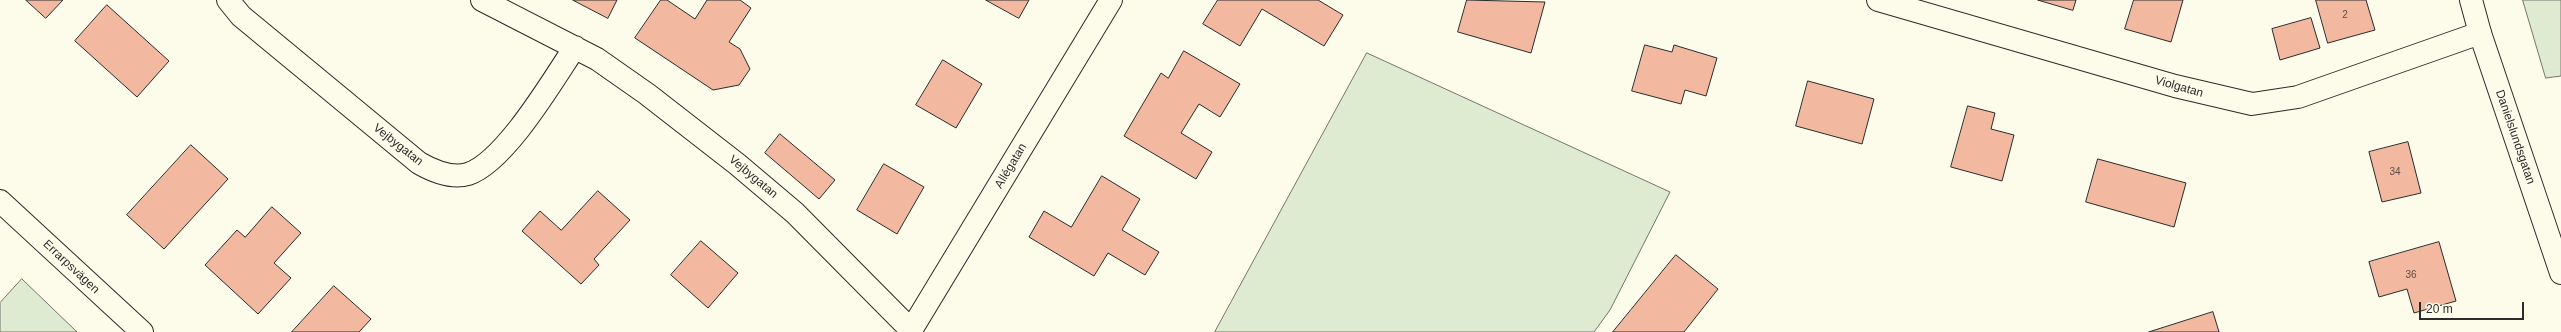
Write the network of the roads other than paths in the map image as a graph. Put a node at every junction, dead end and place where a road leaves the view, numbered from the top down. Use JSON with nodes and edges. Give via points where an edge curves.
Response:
{"nodes":[{"id":1,"x":228,"y":0,"type":"edge"},
{"id":2,"x":482,"y":0,"type":"edge"},
{"id":3,"x":1112,"y":0,"type":"edge"},
{"id":4,"x":1878,"y":0,"type":"edge"},
{"id":5,"x":2471,"y":0,"type":"edge"},
{"id":6,"x":2480,"y":33,"type":"junction"},
{"id":7,"x":575,"y":47,"type":"junction"},
{"id":8,"x":0,"y":201,"type":"edge"},
{"id":9,"x":2561,"y":273,"type":"edge"},
{"id":10,"x":910,"y":331,"type":"edge"},
{"id":11,"x":142,"y":332,"type":"edge"}],
"edges":[{"from":1,"to":7,"type":"street","name":"Vejbygatan","via":[[241,16],[419,163],[435,172],[450,175],[467,174],[483,167],[526,120]]},
{"from":2,"to":7,"type":"street","name":"Vejbygatan"},
{"from":3,"to":10,"type":"street","name":"Allégatan"},
{"from":4,"to":6,"type":"street","name":"Violgatan","via":[[2201,93],[2252,104],[2298,97]]},
{"from":5,"to":6,"type":"street","name":"Danielslundsgatan"},
{"from":6,"to":9,"type":"street","name":"Danielslundsgatan"},
{"from":7,"to":10,"type":"street","name":"Vejbygatan","via":[[647,94],[795,213]]},
{"from":8,"to":11,"type":"street","name":"Errarpsvägen"}]}
